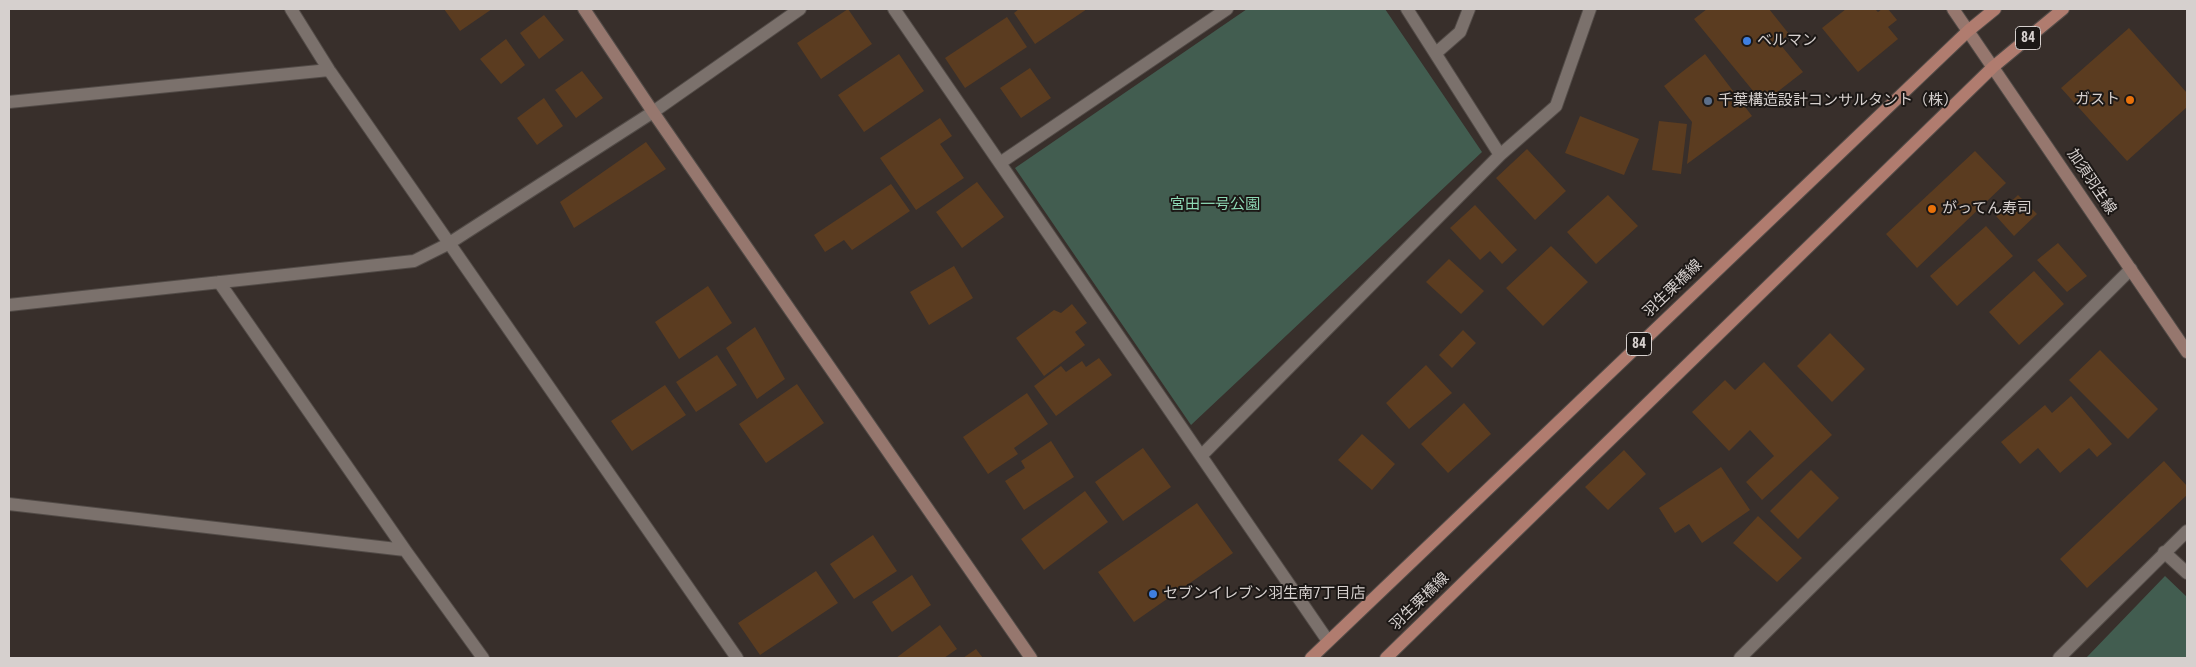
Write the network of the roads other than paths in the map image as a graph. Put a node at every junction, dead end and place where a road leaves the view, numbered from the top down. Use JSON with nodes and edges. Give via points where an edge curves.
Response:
{"nodes":[{"id":1,"x":291,"y":9,"type":"edge"},
{"id":2,"x":584,"y":9,"type":"edge"},
{"id":3,"x":800,"y":9,"type":"edge"},
{"id":4,"x":894,"y":9,"type":"edge"},
{"id":5,"x":1227,"y":9,"type":"edge"},
{"id":6,"x":1408,"y":9,"type":"edge"},
{"id":7,"x":1469,"y":9,"type":"edge"},
{"id":8,"x":1590,"y":9,"type":"edge"},
{"id":9,"x":1953,"y":9,"type":"edge"},
{"id":10,"x":1995,"y":9,"type":"edge"},
{"id":11,"x":2063,"y":9,"type":"edge"},
{"id":12,"x":1968,"y":31,"type":"junction"},
{"id":13,"x":1436,"y":53,"type":"junction"},
{"id":14,"x":1993,"y":67,"type":"junction"},
{"id":15,"x":328,"y":70,"type":"junction"},
{"id":16,"x":9,"y":102,"type":"edge"},
{"id":17,"x":652,"y":112,"type":"junction"},
{"id":18,"x":1500,"y":155,"type":"junction"},
{"id":19,"x":1000,"y":163,"type":"junction"},
{"id":20,"x":448,"y":244,"type":"junction"},
{"id":21,"x":2131,"y":269,"type":"junction"},
{"id":22,"x":219,"y":282,"type":"junction"},
{"id":23,"x":9,"y":305,"type":"edge"},
{"id":24,"x":2187,"y":352,"type":"edge"},
{"id":25,"x":1201,"y":456,"type":"junction"},
{"id":26,"x":9,"y":504,"type":"edge"},
{"id":27,"x":2187,"y":531,"type":"edge"},
{"id":28,"x":405,"y":550,"type":"junction"},
{"id":29,"x":2164,"y":552,"type":"junction"},
{"id":30,"x":2187,"y":573,"type":"edge"},
{"id":31,"x":1328,"y":641,"type":"junction"},
{"id":32,"x":483,"y":658,"type":"edge"},
{"id":33,"x":737,"y":658,"type":"edge"},
{"id":34,"x":1031,"y":658,"type":"edge"},
{"id":35,"x":1311,"y":658,"type":"edge"},
{"id":36,"x":1386,"y":658,"type":"edge"},
{"id":37,"x":1740,"y":658,"type":"edge"},
{"id":38,"x":2059,"y":658,"type":"edge"}],
"edges":[{"from":1,"to":15,"type":"street"},
{"from":2,"to":17,"type":"street"},
{"from":3,"to":17,"type":"street"},
{"from":4,"to":19,"type":"street"},
{"from":5,"to":19,"type":"street"},
{"from":6,"to":13,"type":"street"},
{"from":7,"to":13,"type":"street","via":[[1460,32]]},
{"from":8,"to":18,"type":"street","via":[[1556,106]]},
{"from":9,"to":12,"type":"street","name":"加須羽生線"},
{"from":10,"to":12,"type":"main road","name":"羽生栗橋線","number":"84"},
{"from":11,"to":14,"type":"main road","name":"羽生栗橋線","number":"84"},
{"from":12,"to":14,"type":"street","name":"加須羽生線"},
{"from":12,"to":31,"type":"main road","name":"羽生栗橋線","number":"84"},
{"from":13,"to":18,"type":"street"},
{"from":14,"to":21,"type":"street","name":"加須羽生線"},
{"from":14,"to":36,"type":"main road","name":"羽生栗橋線","number":"84"},
{"from":15,"to":16,"type":"street"},
{"from":15,"to":20,"type":"street"},
{"from":17,"to":20,"type":"street"},
{"from":17,"to":34,"type":"street"},
{"from":18,"to":25,"type":"street"},
{"from":19,"to":25,"type":"street"},
{"from":20,"to":22,"type":"street","via":[[414,261]]},
{"from":20,"to":33,"type":"street"},
{"from":21,"to":24,"type":"street","name":"加須羽生線"},
{"from":21,"to":37,"type":"street"},
{"from":22,"to":23,"type":"street"},
{"from":22,"to":28,"type":"street"},
{"from":25,"to":31,"type":"street"},
{"from":26,"to":28,"type":"street"},
{"from":27,"to":29,"type":"street"},
{"from":28,"to":32,"type":"street"},
{"from":29,"to":30,"type":"street"},
{"from":29,"to":38,"type":"street"},
{"from":31,"to":35,"type":"main road","name":"羽生栗橋線","number":"84"}]}
